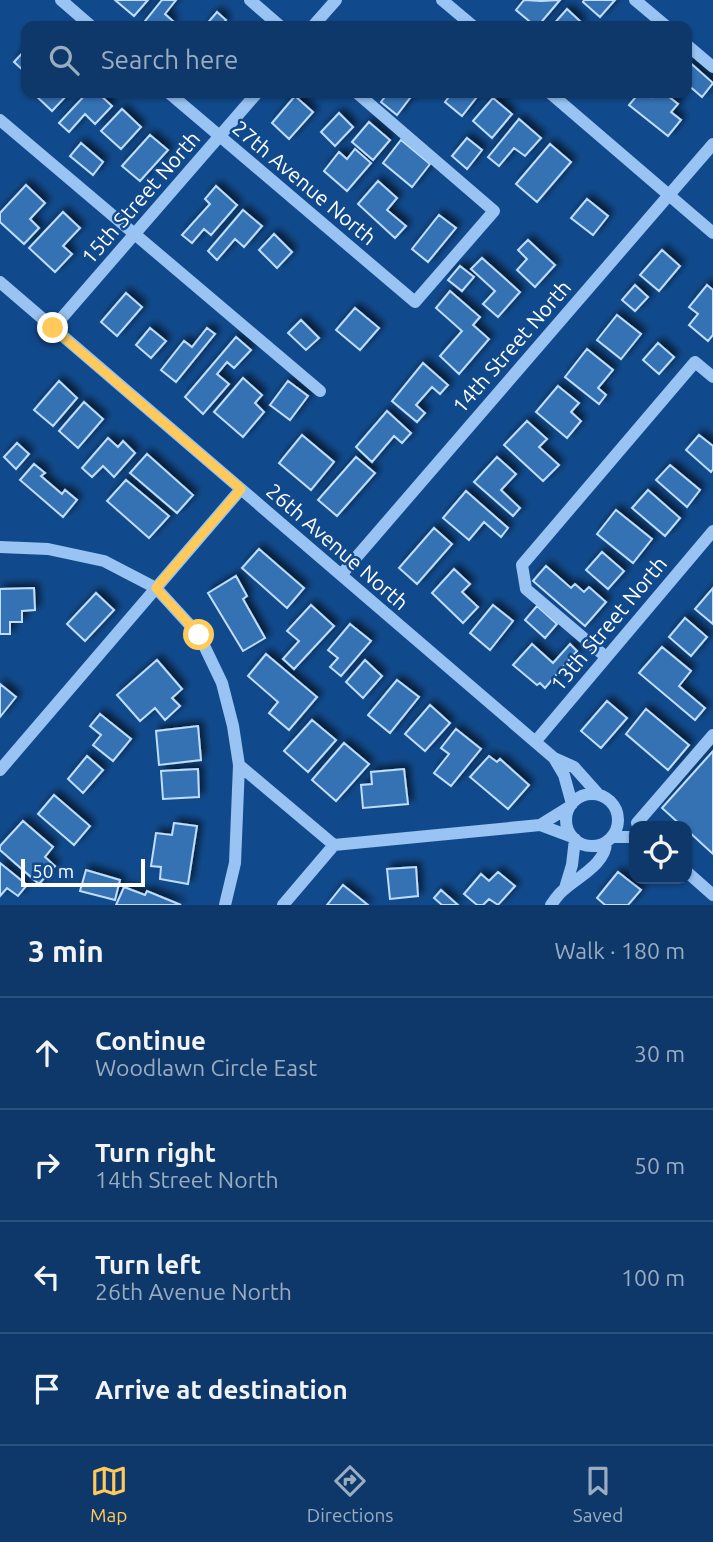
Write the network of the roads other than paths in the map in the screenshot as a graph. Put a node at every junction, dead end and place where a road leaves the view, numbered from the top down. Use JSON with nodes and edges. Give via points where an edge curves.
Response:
{"nodes":[{"id":1,"x":61,"y":0,"type":"edge"},
{"id":2,"x":250,"y":0,"type":"edge"},
{"id":3,"x":335,"y":0,"type":"edge"},
{"id":4,"x":442,"y":0,"type":"edge"},
{"id":5,"x":635,"y":0,"type":"edge"},
{"id":6,"x":85,"y":21,"type":"edge"},
{"id":7,"x":274,"y":21,"type":"edge"},
{"id":8,"x":317,"y":21,"type":"edge"},
{"id":9,"x":466,"y":21,"type":"edge"},
{"id":10,"x":660,"y":21,"type":"edge"},
{"id":11,"x":692,"y":49,"type":"edge"},
{"id":12,"x":713,"y":67,"type":"edge"},
{"id":13,"x":175,"y":98,"type":"edge"},
{"id":14,"x":253,"y":98,"type":"edge"},
{"id":15,"x":363,"y":98,"type":"edge"},
{"id":16,"x":556,"y":98,"type":"edge"},
{"id":17,"x":0,"y":120,"type":"edge"},
{"id":18,"x":220,"y":137,"type":"junction"},
{"id":19,"x":713,"y":144,"type":"edge"},
{"id":20,"x":669,"y":195,"type":"junction"},
{"id":21,"x":713,"y":233,"type":"edge"},
{"id":22,"x":135,"y":234,"type":"junction"},
{"id":23,"x":0,"y":282,"type":"edge"},
{"id":24,"x":53,"y":328,"type":"junction"},
{"id":25,"x":713,"y":377,"type":"edge"},
{"id":26,"x":320,"y":391,"type":"dead end"},
{"id":27,"x":241,"y":489,"type":"junction"},
{"id":28,"x":713,"y":531,"type":"edge"},
{"id":29,"x":0,"y":547,"type":"edge"},
{"id":30,"x":341,"y":575,"type":"junction"},
{"id":31,"x":156,"y":588,"type":"junction"},
{"id":32,"x":606,"y":657,"type":"junction"},
{"id":33,"x":713,"y":735,"type":"edge"},
{"id":34,"x":534,"y":742,"type":"junction"},
{"id":35,"x":554,"y":758,"type":"junction"},
{"id":36,"x":239,"y":765,"type":"junction"},
{"id":37,"x":0,"y":769,"type":"edge"},
{"id":38,"x":599,"y":795,"type":"junction"},
{"id":39,"x":570,"y":806,"type":"junction"},
{"id":40,"x":617,"y":812,"type":"junction"},
{"id":41,"x":635,"y":821,"type":"edge"},
{"id":42,"x":641,"y":821,"type":"edge"},
{"id":43,"x":540,"y":825,"type":"junction"},
{"id":44,"x":629,"y":837,"type":"edge"},
{"id":45,"x":574,"y":838,"type":"junction"},
{"id":46,"x":610,"y":839,"type":"junction"},
{"id":47,"x":334,"y":845,"type":"junction"},
{"id":48,"x":692,"y":876,"type":"edge"},
{"id":49,"x":565,"y":888,"type":"junction"},
{"id":50,"x":713,"y":895,"type":"edge"},
{"id":51,"x":225,"y":905,"type":"edge"},
{"id":52,"x":283,"y":905,"type":"edge"},
{"id":53,"x":551,"y":905,"type":"edge"}],
"edges":[{"from":1,"to":6,"type":"street"},
{"from":2,"to":7,"type":"street"},
{"from":3,"to":8,"type":"street"},
{"from":4,"to":9,"type":"street"},
{"from":5,"to":10,"type":"street"},
{"from":11,"to":12,"type":"street"},
{"from":13,"to":18,"type":"street","name":"27th Avenue North"},
{"from":14,"to":18,"type":"street","name":"15th Street North"},
{"from":15,"to":18,"type":"street","name":"27th Avenue North","via":[[494,211],[415,302]]},
{"from":16,"to":20,"type":"street"},
{"from":17,"to":22,"type":"street"},
{"from":18,"to":22,"type":"street","name":"15th Street North"},
{"from":19,"to":20,"type":"street","name":"14th Street North"},
{"from":20,"to":21,"type":"street"},
{"from":20,"to":30,"type":"street","name":"14th Street North"},
{"from":22,"to":24,"type":"street","name":"15th Street North"},
{"from":22,"to":26,"type":"street"},
{"from":23,"to":24,"type":"street","name":"26th Avenue North"},
{"from":24,"to":27,"type":"street","name":"26th Avenue North"},
{"from":25,"to":32,"type":"street","via":[[695,362],[522,565],[526,589]]},
{"from":27,"to":30,"type":"street","name":"26th Avenue North"},
{"from":27,"to":31,"type":"street"},
{"from":28,"to":32,"type":"street","name":"13th Street North"},
{"from":29,"to":31,"type":"street","via":[[48,549],[104,561]]},
{"from":30,"to":34,"type":"street","name":"26th Avenue North"},
{"from":31,"to":36,"type":"street","via":[[199,635],[222,683]]},
{"from":31,"to":37,"type":"street"},
{"from":32,"to":34,"type":"street","name":"13th Street North"},
{"from":33,"to":42,"type":"street"},
{"from":34,"to":35,"type":"street","name":"26th Avenue North"},
{"from":35,"to":38,"type":"street","name":"26th Avenue North","via":[[574,767]]},
{"from":35,"to":39,"type":"street","via":[[564,775]]},
{"from":36,"to":47,"type":"street"},
{"from":36,"to":51,"type":"street","via":[[235,863]]},
{"from":38,"to":39,"type":"street","via":[[582,796]]},
{"from":38,"to":40,"type":"street"},
{"from":39,"to":43,"type":"street"},
{"from":39,"to":45,"type":"street","via":[[566,824]]},
{"from":40,"to":41,"type":"street"},
{"from":40,"to":46,"type":"street","via":[[617,829]]},
{"from":43,"to":45,"type":"street"},
{"from":43,"to":47,"type":"street"},
{"from":44,"to":46,"type":"street"},
{"from":45,"to":46,"type":"street","via":[[590,846]]},
{"from":45,"to":49,"type":"street"},
{"from":46,"to":49,"type":"street","via":[[584,876]]},
{"from":47,"to":52,"type":"street"},
{"from":48,"to":50,"type":"street"},
{"from":49,"to":53,"type":"street"}]}
